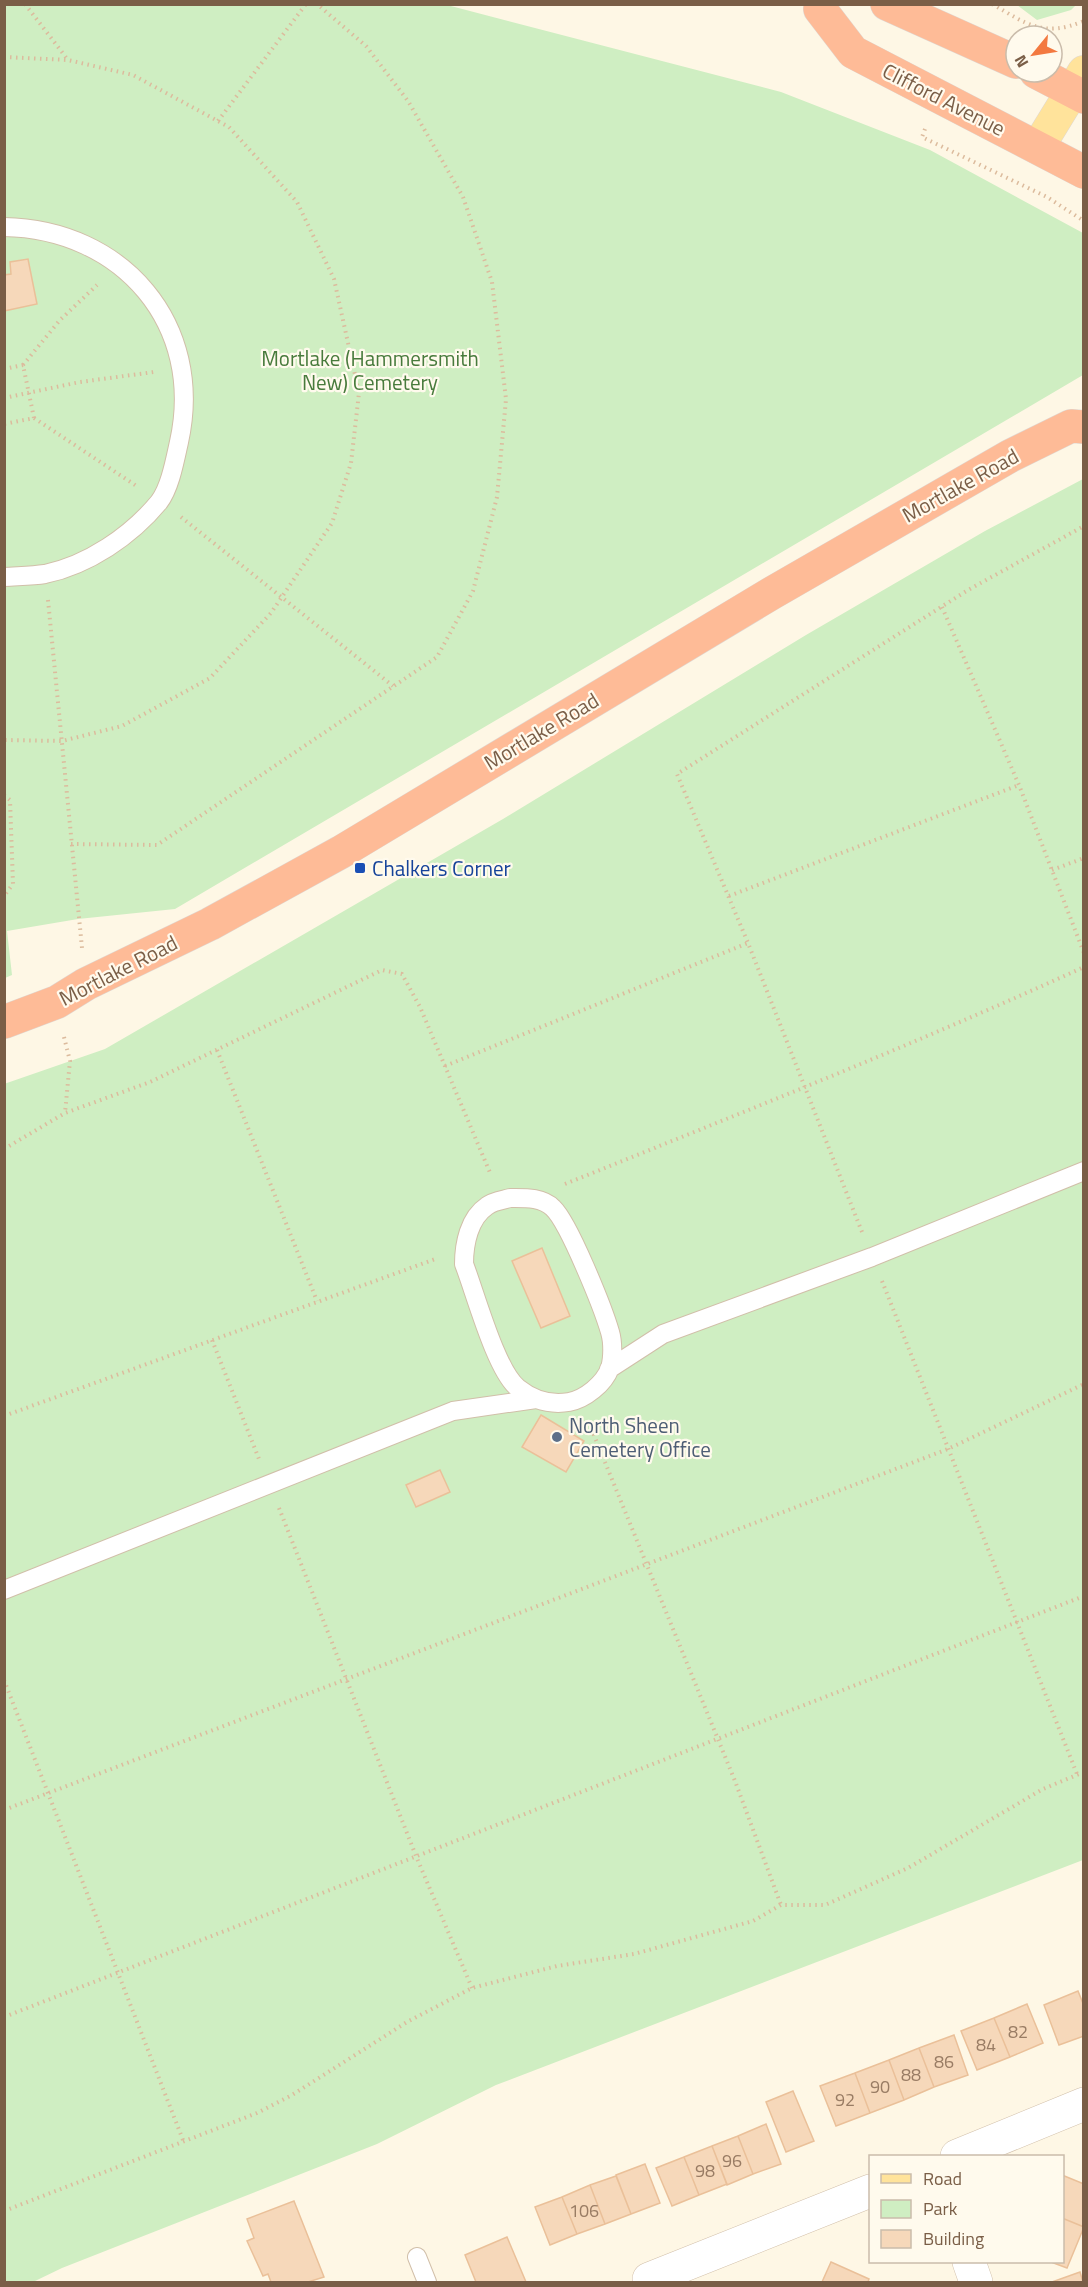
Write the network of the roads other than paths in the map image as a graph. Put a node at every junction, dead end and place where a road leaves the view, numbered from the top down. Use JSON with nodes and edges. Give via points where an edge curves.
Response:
{"nodes":[{"id":1,"x":887,"y":4,"type":"edge"},
{"id":2,"x":822,"y":6,"type":"edge"},
{"id":3,"x":1004,"y":57,"type":"edge"},
{"id":4,"x":1064,"y":82,"type":"edge"},
{"id":5,"x":1080,"y":87,"type":"edge"},
{"id":6,"x":1038,"y":147,"type":"junction"},
{"id":7,"x":1080,"y":162,"type":"edge"},
{"id":8,"x":4,"y":227,"type":"edge"},
{"id":9,"x":1079,"y":419,"type":"edge"},
{"id":10,"x":4,"y":577,"type":"edge"},
{"id":11,"x":4,"y":1022,"type":"edge"},
{"id":12,"x":1083,"y":1171,"type":"edge"},
{"id":13,"x":609,"y":1369,"type":"junction"},
{"id":14,"x":536,"y":1399,"type":"junction"},
{"id":15,"x":4,"y":1590,"type":"edge"},
{"id":16,"x":1083,"y":2104,"type":"edge"},
{"id":17,"x":962,"y":2155,"type":"edge"},
{"id":18,"x":869,"y":2191,"type":"edge"},
{"id":19,"x":417,"y":2257,"type":"dead end"},
{"id":20,"x":969,"y":2263,"type":"edge"},
{"id":21,"x":649,"y":2279,"type":"dead end"},
{"id":22,"x":427,"y":2283,"type":"edge"},
{"id":23,"x":976,"y":2283,"type":"edge"}],
"edges":[{"from":1,"to":3,"type":"highway"},
{"from":2,"to":6,"type":"highway","name":"Clifford Avenue","via":[[853,52]]},
{"from":4,"to":5,"type":"highway"},
{"from":5,"to":6,"type":"main road"},
{"from":6,"to":7,"type":"highway","name":"Clifford Avenue"},
{"from":8,"to":10,"type":"lane","via":[[32,227],[71,237],[106,255],[137,280],[158,307],[173,337],[182,369],[185,415],[160,501],[125,534],[88,559],[45,574]]},
{"from":9,"to":11,"type":"highway","name":"Mortlake Road","via":[[772,592],[341,852],[57,1002]]},
{"from":12,"to":13,"type":"lane","via":[[872,1257],[663,1334]]},
{"from":13,"to":14,"type":"lane","via":[[601,1382],[579,1400],[555,1403]]},
{"from":13,"to":14,"type":"lane","via":[[610,1333],[567,1225],[543,1201],[510,1198],[487,1206],[473,1222],[464,1248],[464,1264],[501,1364],[516,1387]]},
{"from":14,"to":15,"type":"lane","via":[[453,1411]]},
{"from":16,"to":17,"type":"street"},
{"from":18,"to":21,"type":"street"},
{"from":19,"to":22,"type":"lane"},
{"from":20,"to":23,"type":"street"}]}
